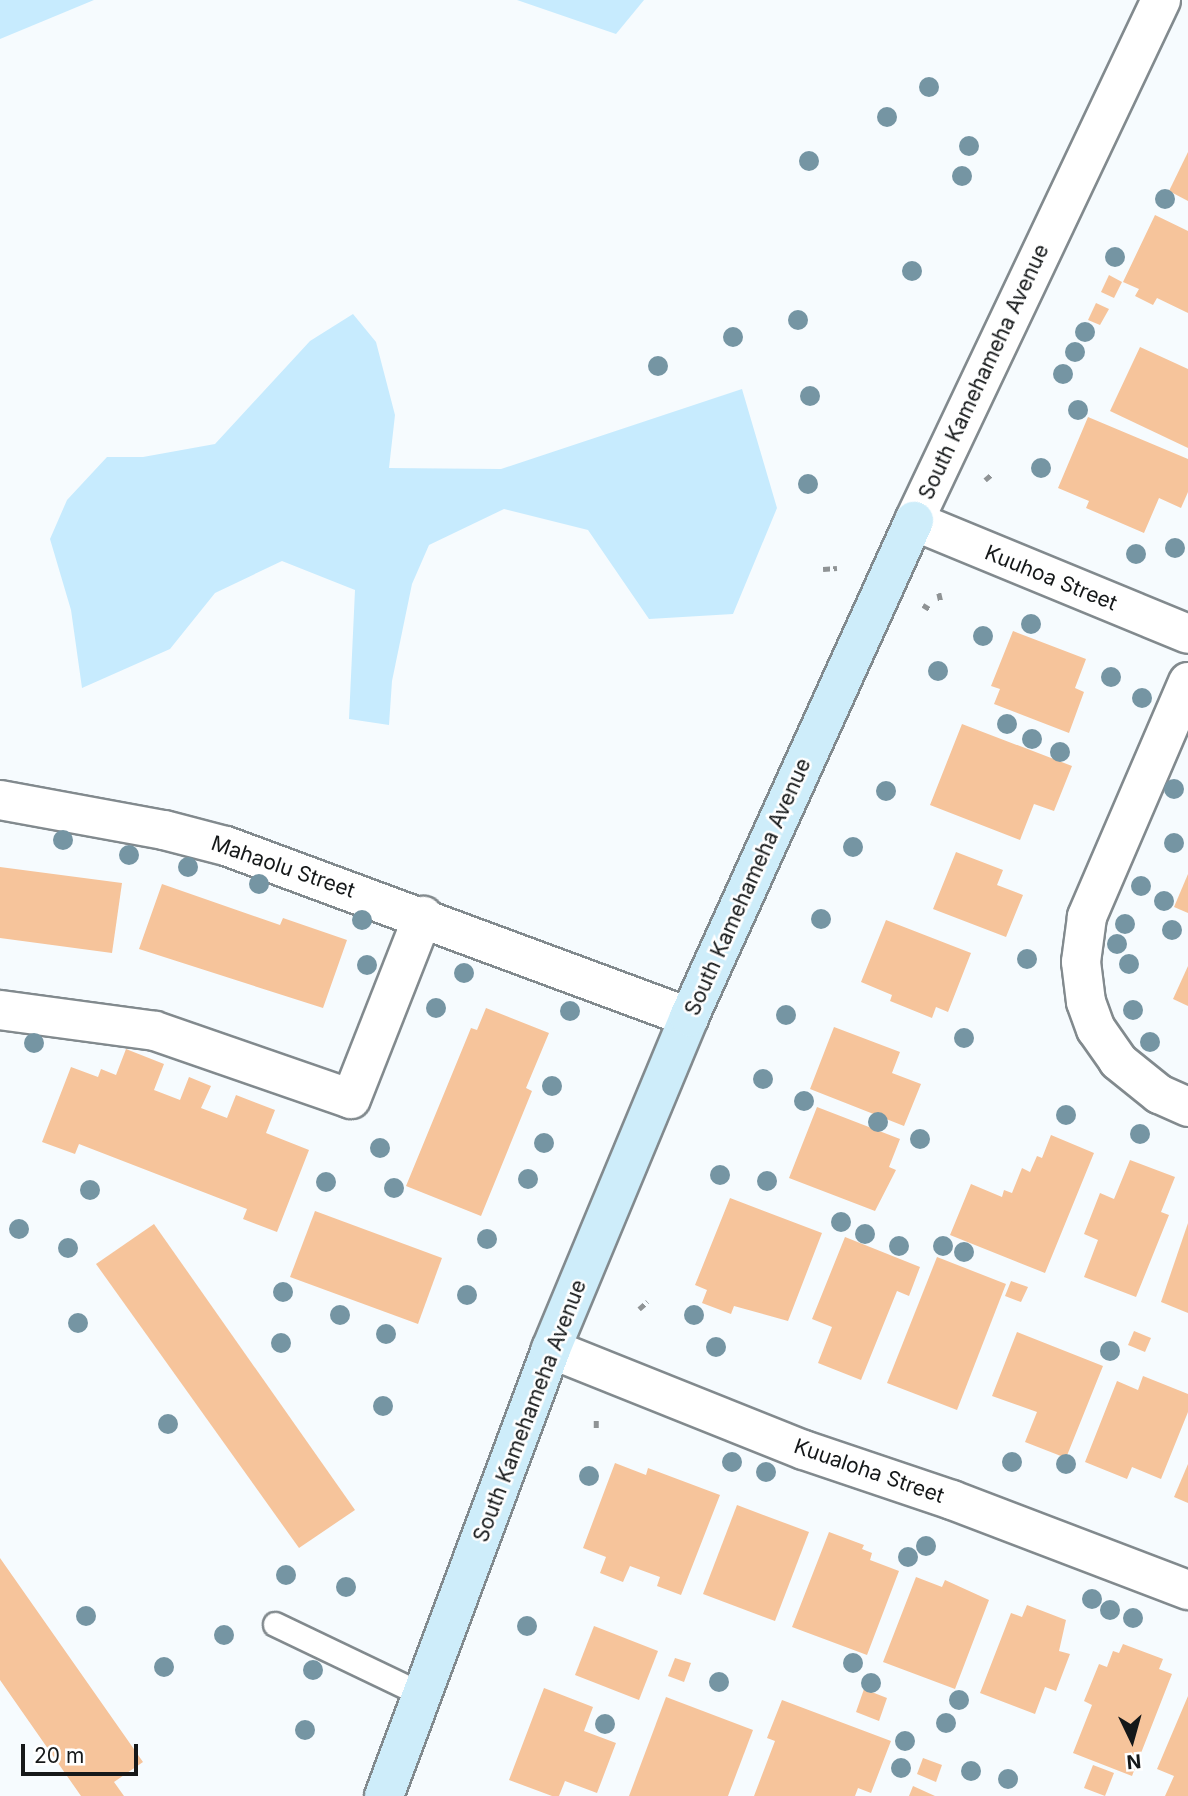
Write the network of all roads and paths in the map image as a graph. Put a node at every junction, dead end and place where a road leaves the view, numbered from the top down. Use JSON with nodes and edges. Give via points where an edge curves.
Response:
{"nodes":[{"id":1,"x":1161,"y":0,"type":"edge"},
{"id":2,"x":992,"y":474,"type":"dead end"},
{"id":3,"x":985,"y":480,"type":"dead end"},
{"id":4,"x":914,"y":521,"type":"junction"},
{"id":5,"x":837,"y":568,"type":"dead end"},
{"id":6,"x":823,"y":569,"type":"dead end"},
{"id":7,"x":939,"y":593,"type":"dead end"},
{"id":8,"x":941,"y":602,"type":"dead end"},
{"id":9,"x":923,"y":605,"type":"dead end"},
{"id":10,"x":932,"y":610,"type":"dead end"},
{"id":11,"x":1188,"y":634,"type":"edge"},
{"id":12,"x":1188,"y":682,"type":"edge"},
{"id":13,"x":0,"y":800,"type":"edge"},
{"id":14,"x":423,"y":916,"type":"junction"},
{"id":15,"x":0,"y":1010,"type":"edge"},
{"id":16,"x":689,"y":1017,"type":"junction"},
{"id":17,"x":1188,"y":1107,"type":"edge"},
{"id":18,"x":647,"y":1302,"type":"dead end"},
{"id":19,"x":639,"y":1309,"type":"dead end"},
{"id":20,"x":551,"y":1349,"type":"junction"},
{"id":21,"x":596,"y":1420,"type":"dead end"},
{"id":22,"x":596,"y":1428,"type":"dead end"},
{"id":23,"x":1188,"y":1590,"type":"edge"},
{"id":24,"x":275,"y":1624,"type":"dead end"},
{"id":25,"x":423,"y":1695,"type":"junction"},
{"id":26,"x":384,"y":1796,"type":"edge"}],
"edges":[{"from":1,"to":4,"type":"street","name":"South Kamehameha Avenue"},
{"from":2,"to":3,"type":"path"},
{"from":4,"to":11,"type":"street","name":"Kuuhoa Street"},
{"from":4,"to":16,"type":"street","name":"South Kamehameha Avenue"},
{"from":5,"to":6,"type":"path"},
{"from":7,"to":8,"type":"path"},
{"from":9,"to":10,"type":"path"},
{"from":12,"to":17,"type":"street","via":[[1087,917],[1081,962],[1086,1002],[1096,1029],[1118,1061],[1159,1094]]},
{"from":13,"to":14,"type":"street","name":"Mahaolu Street","via":[[201,839]]},
{"from":14,"to":15,"type":"street","via":[[351,1099],[155,1031]]},
{"from":14,"to":16,"type":"street","name":"Mahaolu Street"},
{"from":16,"to":20,"type":"street","name":"South Kamehameha Avenue"},
{"from":18,"to":19,"type":"path"},
{"from":20,"to":23,"type":"street","name":"Kuualoha Street","via":[[804,1450],[952,1500]]},
{"from":20,"to":25,"type":"street","name":"South Kamehameha Avenue"},
{"from":21,"to":22,"type":"path"},
{"from":24,"to":25,"type":"lane"},
{"from":25,"to":26,"type":"street","name":"South Kamehameha Avenue"}]}
